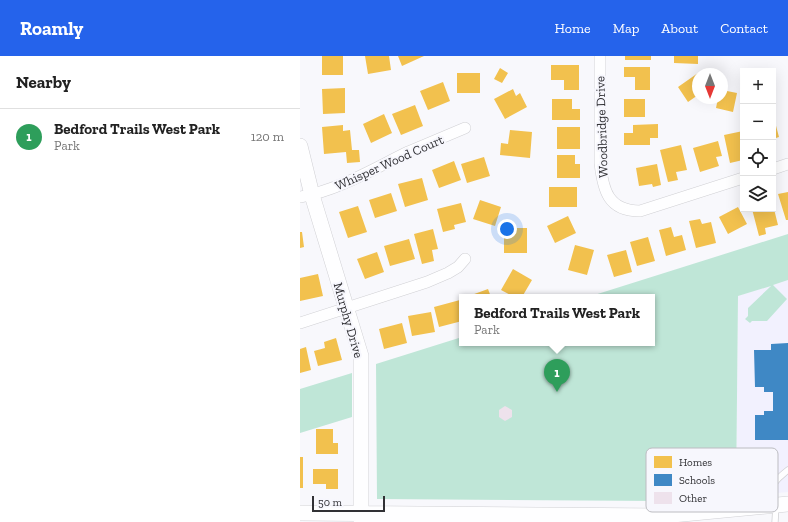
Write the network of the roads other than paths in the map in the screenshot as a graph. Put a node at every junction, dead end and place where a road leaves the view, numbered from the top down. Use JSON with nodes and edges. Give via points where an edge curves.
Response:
{"nodes":[{"id":1,"x":600,"y":56,"type":"edge"},
{"id":2,"x":465,"y":128,"type":"dead end"},
{"id":3,"x":300,"y":146,"type":"edge"},
{"id":4,"x":788,"y":164,"type":"edge"},
{"id":5,"x":776,"y":168,"type":"edge"},
{"id":6,"x":740,"y":179,"type":"edge"},
{"id":7,"x":306,"y":196,"type":"edge"},
{"id":8,"x":465,"y":259,"type":"dead end"},
{"id":9,"x":346,"y":308,"type":"junction"},
{"id":10,"x":300,"y":323,"type":"edge"},
{"id":11,"x":788,"y":470,"type":"edge"},
{"id":12,"x":778,"y":478,"type":"edge"},
{"id":13,"x":703,"y":512,"type":"edge"},
{"id":14,"x":300,"y":513,"type":"edge"},
{"id":15,"x":361,"y":518,"type":"edge"},
{"id":16,"x":591,"y":518,"type":"edge"}],
"edges":[{"from":1,"to":6,"type":"street","name":"Woodbridge Drive","via":[[600,163],[604,189],[616,205],[640,210]]},
{"from":2,"to":7,"type":"street","name":"Whisper Wood Court","via":[[361,176]]},
{"from":3,"to":7,"type":"street","name":"Murphy Drive"},
{"from":4,"to":5,"type":"street"},
{"from":7,"to":9,"type":"street","name":"Murphy Drive"},
{"from":8,"to":9,"type":"street","via":[[458,268],[448,273]]},
{"from":9,"to":10,"type":"street"},
{"from":9,"to":15,"type":"street","name":"Murphy Drive","via":[[361,356]]},
{"from":11,"to":12,"type":"lane"},
{"from":13,"to":16,"type":"street"},
{"from":14,"to":15,"type":"street"},
{"from":15,"to":16,"type":"street"}]}
